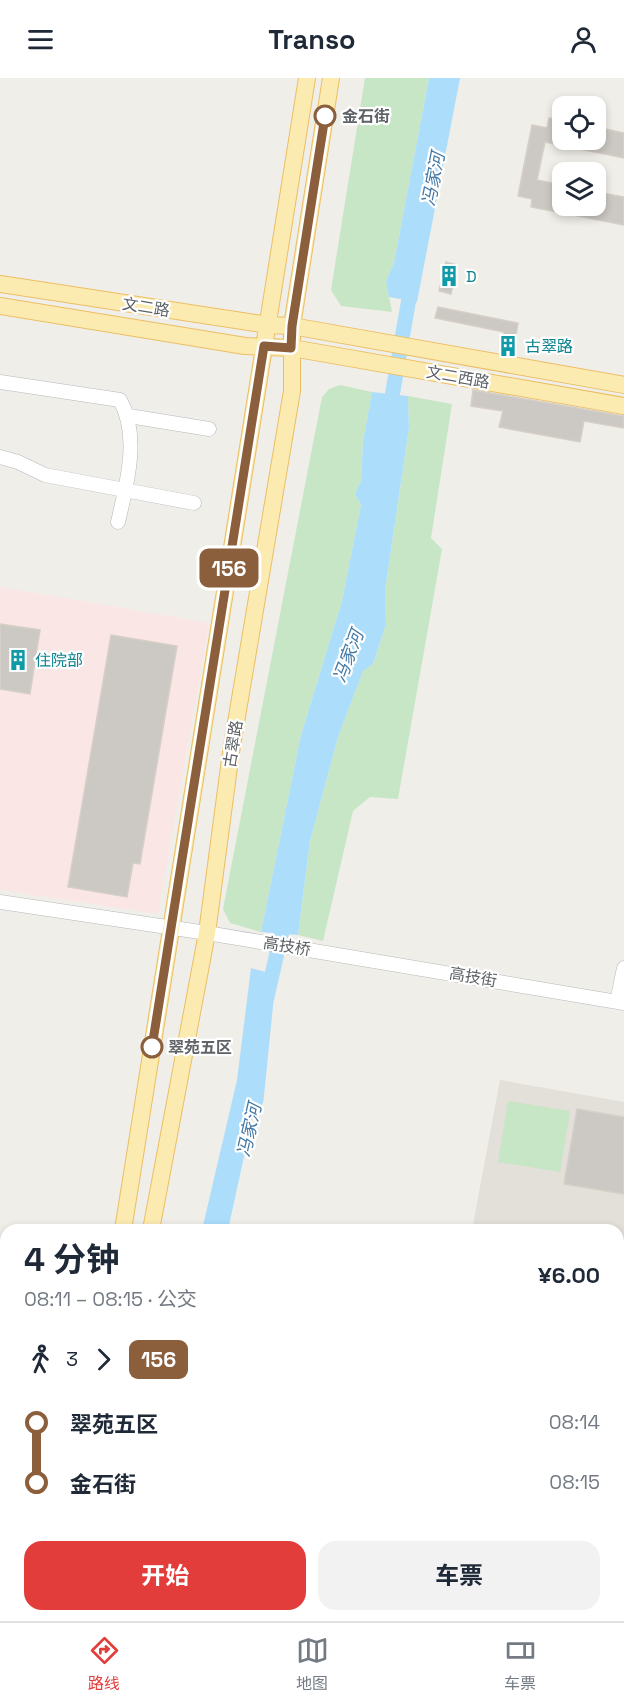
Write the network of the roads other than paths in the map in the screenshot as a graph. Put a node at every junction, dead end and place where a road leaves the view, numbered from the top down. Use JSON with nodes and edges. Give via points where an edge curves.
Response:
{"nodes":[{"id":1,"x":307,"y":78,"type":"edge"},
{"id":2,"x":331,"y":78,"type":"edge"},
{"id":3,"x":0,"y":284,"type":"edge"},
{"id":4,"x":0,"y":306,"type":"edge"},
{"id":5,"x":268,"y":325,"type":"junction"},
{"id":6,"x":292,"y":326,"type":"junction"},
{"id":7,"x":264,"y":346,"type":"junction"},
{"id":8,"x":291,"y":348,"type":"junction"},
{"id":9,"x":0,"y":382,"type":"edge"},
{"id":10,"x":624,"y":385,"type":"edge"},
{"id":11,"x":624,"y":406,"type":"edge"},
{"id":12,"x":129,"y":416,"type":"junction"},
{"id":13,"x":209,"y":429,"type":"dead end"},
{"id":14,"x":0,"y":457,"type":"edge"},
{"id":15,"x":125,"y":490,"type":"junction"},
{"id":16,"x":194,"y":503,"type":"dead end"},
{"id":17,"x":118,"y":522,"type":"dead end"},
{"id":18,"x":0,"y":902,"type":"edge"},
{"id":19,"x":171,"y":927,"type":"junction"},
{"id":20,"x":207,"y":933,"type":"junction"},
{"id":21,"x":322,"y":952,"type":"joint"},
{"id":22,"x":624,"y":968,"type":"edge"},
{"id":23,"x":621,"y":1002,"type":"edge"},
{"id":24,"x":124,"y":1224,"type":"edge"},
{"id":25,"x":152,"y":1224,"type":"edge"}],
"edges":[{"from":1,"to":5,"type":"main road","name":"古翠路"},
{"from":2,"to":6,"type":"main road","name":"古翠路"},
{"from":3,"to":5,"type":"main road","name":"文二路"},
{"from":4,"to":7,"type":"main road","name":"文二路"},
{"from":5,"to":6,"type":"main road","name":"文二路"},
{"from":5,"to":7,"type":"main road","name":"古翠路"},
{"from":6,"to":8,"type":"main road","name":"古翠路"},
{"from":6,"to":10,"type":"main road","name":"文二西路"},
{"from":7,"to":8,"type":"main road","name":"文二路"},
{"from":7,"to":19,"type":"main road","name":"古翠路"},
{"from":8,"to":11,"type":"main road","name":"文二西路"},
{"from":8,"to":20,"type":"main road","name":"古翠路","via":[[292,391],[231,752]]},
{"from":9,"to":12,"type":"street","via":[[120,400]]},
{"from":12,"to":13,"type":"street"},
{"from":12,"to":15,"type":"street","via":[[130,454]]},
{"from":14,"to":15,"type":"street","via":[[45,475]]},
{"from":15,"to":16,"type":"street"},
{"from":15,"to":17,"type":"street"},
{"from":18,"to":19,"type":"street"},
{"from":19,"to":20,"type":"street"},
{"from":19,"to":24,"type":"main road","name":"古翠路"},
{"from":20,"to":21,"type":"street","name":"高技桥"},
{"from":20,"to":25,"type":"main road","name":"古翠路"},
{"from":21,"to":23,"type":"street","name":"高技街"},
{"from":22,"to":23,"type":"street"}]}
